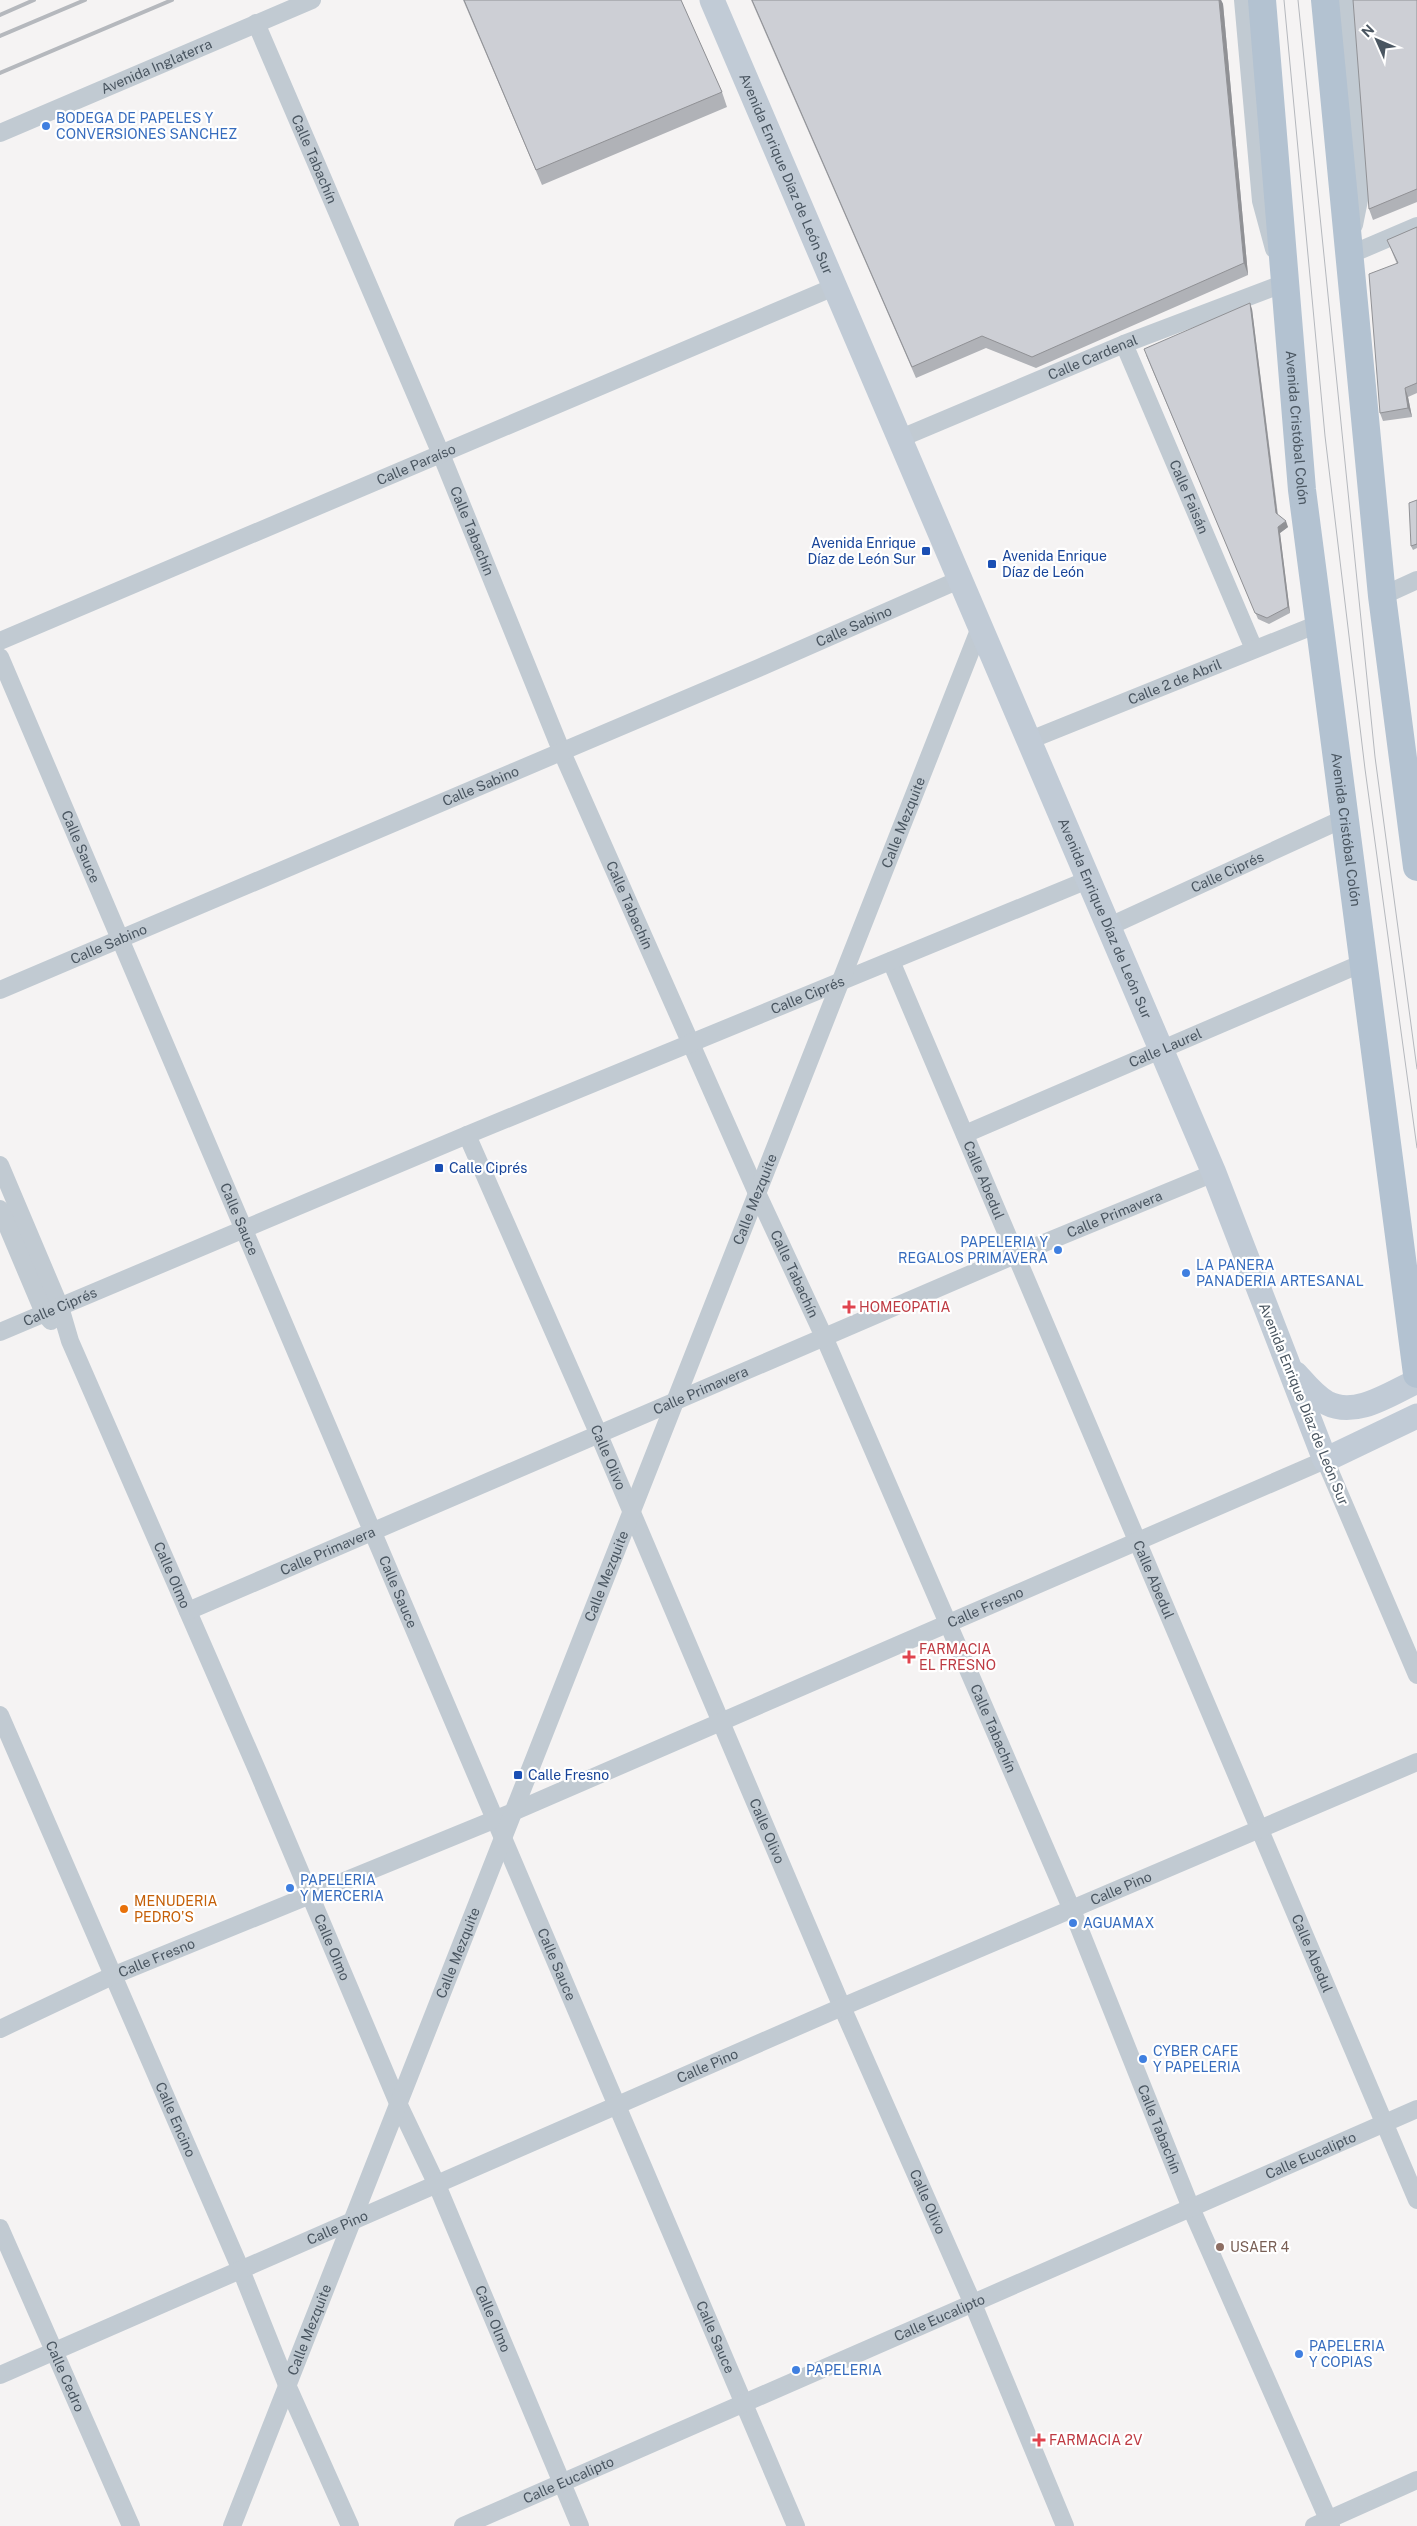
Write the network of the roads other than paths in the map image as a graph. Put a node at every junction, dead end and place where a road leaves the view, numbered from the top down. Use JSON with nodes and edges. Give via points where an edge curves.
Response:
{"nodes":[{"id":1,"x":312,"y":0,"type":"edge"},
{"id":2,"x":712,"y":0,"type":"edge"},
{"id":3,"x":1243,"y":0,"type":"edge"},
{"id":4,"x":1262,"y":0,"type":"edge"},
{"id":5,"x":1325,"y":0,"type":"edge"},
{"id":6,"x":1345,"y":0,"type":"edge"},
{"id":7,"x":256,"y":23,"type":"junction"},
{"id":8,"x":0,"y":133,"type":"edge"},
{"id":9,"x":1417,"y":226,"type":"edge"},
{"id":10,"x":1349,"y":255,"type":"junction"},
{"id":11,"x":1285,"y":283,"type":"junction"},
{"id":12,"x":834,"y":287,"type":"junction"},
{"id":13,"x":1124,"y":344,"type":"junction"},
{"id":14,"x":901,"y":438,"type":"junction"},
{"id":15,"x":441,"y":454,"type":"junction"},
{"id":16,"x":961,"y":579,"type":"junction"},
{"id":17,"x":1417,"y":580,"type":"edge"},
{"id":18,"x":1382,"y":596,"type":"junction"},
{"id":19,"x":1318,"y":624,"type":"junction"},
{"id":20,"x":981,"y":626,"type":"junction"},
{"id":21,"x":0,"y":641,"type":"edge"},
{"id":22,"x":1254,"y":650,"type":"junction"},
{"id":23,"x":0,"y":657,"type":"edge"},
{"id":24,"x":1030,"y":740,"type":"junction"},
{"id":25,"x":561,"y":750,"type":"junction"},
{"id":26,"x":1412,"y":797,"type":"edge"},
{"id":27,"x":1344,"y":818,"type":"junction"},
{"id":28,"x":1417,"y":867,"type":"edge"},
{"id":29,"x":1090,"y":879,"type":"junction"},
{"id":30,"x":1110,"y":926,"type":"junction"},
{"id":31,"x":120,"y":938,"type":"junction"},
{"id":32,"x":891,"y":961,"type":"junction"},
{"id":33,"x":1365,"y":962,"type":"junction"},
{"id":34,"x":841,"y":980,"type":"junction"},
{"id":35,"x":0,"y":990,"type":"edge"},
{"id":36,"x":690,"y":1044,"type":"junction"},
{"id":37,"x":1161,"y":1048,"type":"junction"},
{"id":38,"x":965,"y":1134,"type":"junction"},
{"id":39,"x":467,"y":1135,"type":"junction"},
{"id":40,"x":0,"y":1165,"type":"edge"},
{"id":41,"x":1214,"y":1173,"type":"junction"},
{"id":42,"x":757,"y":1193,"type":"junction"},
{"id":43,"x":0,"y":1209,"type":"edge"},
{"id":44,"x":243,"y":1228,"type":"junction"},
{"id":45,"x":1015,"y":1255,"type":"junction"},
{"id":46,"x":60,"y":1306,"type":"junction"},
{"id":47,"x":44,"y":1313,"type":"junction"},
{"id":48,"x":0,"y":1332,"type":"edge"},
{"id":49,"x":825,"y":1339,"type":"junction"},
{"id":50,"x":70,"y":1341,"type":"junction"},
{"id":51,"x":1288,"y":1365,"type":"junction"},
{"id":52,"x":1417,"y":1374,"type":"edge"},
{"id":53,"x":1417,"y":1380,"type":"edge"},
{"id":54,"x":675,"y":1403,"type":"junction"},
{"id":55,"x":1417,"y":1416,"type":"edge"},
{"id":56,"x":600,"y":1436,"type":"junction"},
{"id":57,"x":1325,"y":1460,"type":"junction"},
{"id":58,"x":632,"y":1512,"type":"junction"},
{"id":59,"x":372,"y":1531,"type":"junction"},
{"id":60,"x":1136,"y":1542,"type":"junction"},
{"id":61,"x":188,"y":1611,"type":"junction"},
{"id":62,"x":948,"y":1625,"type":"junction"},
{"id":63,"x":1417,"y":1675,"type":"edge"},
{"id":64,"x":0,"y":1715,"type":"edge"},
{"id":65,"x":722,"y":1721,"type":"junction"},
{"id":66,"x":1417,"y":1762,"type":"edge"},
{"id":67,"x":513,"y":1812,"type":"junction"},
{"id":68,"x":495,"y":1819,"type":"junction"},
{"id":69,"x":1258,"y":1828,"type":"junction"},
{"id":70,"x":503,"y":1838,"type":"junction"},
{"id":71,"x":309,"y":1896,"type":"junction"},
{"id":72,"x":1072,"y":1910,"type":"junction"},
{"id":73,"x":112,"y":1976,"type":"junction"},
{"id":74,"x":842,"y":2007,"type":"junction"},
{"id":75,"x":0,"y":2029,"type":"edge"},
{"id":76,"x":398,"y":2104,"type":"junction"},
{"id":77,"x":617,"y":2107,"type":"junction"},
{"id":78,"x":1417,"y":2109,"type":"edge"},
{"id":79,"x":1384,"y":2123,"type":"junction"},
{"id":80,"x":437,"y":2185,"type":"junction"},
{"id":81,"x":1417,"y":2200,"type":"edge"},
{"id":82,"x":1191,"y":2208,"type":"junction"},
{"id":83,"x":353,"y":2219,"type":"junction"},
{"id":84,"x":0,"y":2228,"type":"edge"},
{"id":85,"x":241,"y":2270,"type":"junction"},
{"id":86,"x":973,"y":2304,"type":"junction"},
{"id":87,"x":54,"y":2352,"type":"junction"},
{"id":88,"x":0,"y":2374,"type":"edge"},
{"id":89,"x":287,"y":2385,"type":"junction"},
{"id":90,"x":744,"y":2404,"type":"junction"},
{"id":91,"x":1417,"y":2480,"type":"edge"},
{"id":92,"x":562,"y":2483,"type":"junction"},
{"id":93,"x":1325,"y":2524,"type":"edge"},
{"id":94,"x":131,"y":2526,"type":"edge"},
{"id":95,"x":232,"y":2526,"type":"edge"},
{"id":96,"x":350,"y":2526,"type":"edge"},
{"id":97,"x":463,"y":2526,"type":"edge"},
{"id":98,"x":580,"y":2526,"type":"edge"},
{"id":99,"x":796,"y":2526,"type":"edge"},
{"id":100,"x":1065,"y":2526,"type":"edge"}],
"edges":[{"from":1,"to":7,"type":"street","name":"Avenida Inglaterra"},
{"from":2,"to":12,"type":"main road","name":"Avenida Enrique Díaz de León Sur"},
{"from":3,"to":11,"type":"street","name":"Avenida Cristóbal Colón","via":[[1261,201]]},
{"from":4,"to":11,"type":"main road","name":"Avenida Cristóbal Colón"},
{"from":5,"to":10,"type":"main road"},
{"from":6,"to":10,"type":"street","via":[[1360,172],[1360,196]]},
{"from":7,"to":8,"type":"street","name":"Avenida Inglaterra"},
{"from":7,"to":15,"type":"street","name":"Calle Tabachín"},
{"from":9,"to":10,"type":"street"},
{"from":10,"to":18,"type":"main road"},
{"from":11,"to":13,"type":"street","name":"Calle Cardenal"},
{"from":11,"to":19,"type":"main road","name":"Avenida Cristóbal Colón","via":[[1302,490]]},
{"from":12,"to":14,"type":"main road","name":"Avenida Enrique Díaz de León Sur"},
{"from":12,"to":15,"type":"street","name":"Calle Paraíso"},
{"from":13,"to":14,"type":"street","name":"Calle Cardenal"},
{"from":13,"to":22,"type":"street","name":"Calle Faisán"},
{"from":14,"to":16,"type":"main road","name":"Avenida Enrique Díaz de León Sur"},
{"from":15,"to":21,"type":"street","name":"Calle Paraíso"},
{"from":15,"to":25,"type":"street","name":"Calle Tabachín"},
{"from":16,"to":20,"type":"main road","name":"Avenida Enrique Díaz de León Sur"},
{"from":16,"to":25,"type":"street","name":"Calle Sabino"},
{"from":17,"to":18,"type":"street"},
{"from":18,"to":26,"type":"main road"},
{"from":19,"to":22,"type":"street","name":"Calle 2 de Abril"},
{"from":19,"to":27,"type":"main road","name":"Avenida Cristóbal Colón"},
{"from":20,"to":24,"type":"main road","name":"Avenida Enrique Díaz de León Sur"},
{"from":20,"to":34,"type":"street","name":"Calle Mezquite"},
{"from":22,"to":24,"type":"street","name":"Calle 2 de Abril"},
{"from":23,"to":31,"type":"street","name":"Calle Sauce"},
{"from":24,"to":29,"type":"main road","name":"Avenida Enrique Díaz de León Sur"},
{"from":25,"to":31,"type":"street","name":"Calle Sabino"},
{"from":25,"to":36,"type":"street","name":"Calle Tabachín"},
{"from":26,"to":28,"type":"main road"},
{"from":27,"to":30,"type":"street","name":"Calle Ciprés"},
{"from":27,"to":33,"type":"main road","name":"Avenida Cristóbal Colón"},
{"from":29,"to":30,"type":"main road","name":"Avenida Enrique Díaz de León Sur"},
{"from":29,"to":32,"type":"street","name":"Calle Ciprés"},
{"from":30,"to":37,"type":"main road","name":"Avenida Enrique Díaz de León Sur"},
{"from":31,"to":35,"type":"street","name":"Calle Sabino"},
{"from":31,"to":44,"type":"street","name":"Calle Sauce"},
{"from":32,"to":34,"type":"street","name":"Calle Ciprés"},
{"from":32,"to":38,"type":"street","name":"Calle Abedul"},
{"from":33,"to":37,"type":"street","name":"Calle Laurel"},
{"from":33,"to":52,"type":"main road","name":"Avenida Cristóbal Colón"},
{"from":34,"to":36,"type":"street","name":"Calle Ciprés"},
{"from":34,"to":42,"type":"street","name":"Calle Mezquite"},
{"from":36,"to":39,"type":"street","name":"Calle Ciprés"},
{"from":36,"to":42,"type":"street","name":"Calle Tabachín"},
{"from":37,"to":38,"type":"street","name":"Calle Laurel"},
{"from":37,"to":41,"type":"main road","name":"Avenida Enrique Díaz de León Sur"},
{"from":38,"to":45,"type":"street","name":"Calle Abedul"},
{"from":39,"to":44,"type":"street","name":"Calle Ciprés"},
{"from":39,"to":56,"type":"street","name":"Calle Olivo"},
{"from":40,"to":46,"type":"street","name":"Calle Olmo"},
{"from":41,"to":45,"type":"street","name":"Calle Primavera"},
{"from":41,"to":51,"type":"main road","name":"Avenida Enrique Díaz de León Sur"},
{"from":42,"to":49,"type":"street","name":"Calle Tabachín"},
{"from":42,"to":54,"type":"street","name":"Calle Mezquite"},
{"from":43,"to":47,"type":"street","name":"Calle Olmo"},
{"from":44,"to":46,"type":"street","name":"Calle Ciprés"},
{"from":44,"to":59,"type":"street","name":"Calle Sauce"},
{"from":45,"to":49,"type":"street","name":"Calle Primavera"},
{"from":45,"to":60,"type":"street","name":"Calle Abedul"},
{"from":46,"to":47,"type":"street","name":"Calle Ciprés"},
{"from":46,"to":50,"type":"street","name":"Calle Olmo"},
{"from":47,"to":48,"type":"street","name":"Calle Ciprés"},
{"from":47,"to":50,"type":"street","name":"Calle Olmo"},
{"from":49,"to":54,"type":"street","name":"Calle Primavera"},
{"from":49,"to":62,"type":"street","name":"Calle Tabachín"},
{"from":50,"to":61,"type":"street","name":"Calle Olmo"},
{"from":51,"to":53,"type":"main road","via":[[1315,1394],[1340,1408],[1360,1406]]},
{"from":51,"to":57,"type":"main road","name":"Avenida Enrique Díaz de León Sur"},
{"from":54,"to":56,"type":"street","name":"Calle Primavera"},
{"from":54,"to":58,"type":"street","name":"Calle Mezquite"},
{"from":55,"to":57,"type":"main road","name":"Calle Fresno"},
{"from":56,"to":58,"type":"street","name":"Calle Olivo"},
{"from":56,"to":59,"type":"street","name":"Calle Primavera"},
{"from":57,"to":60,"type":"street","name":"Calle Fresno"},
{"from":57,"to":63,"type":"street","name":"Avenida Enrique Díaz de León Sur"},
{"from":58,"to":65,"type":"street","name":"Calle Olivo"},
{"from":58,"to":67,"type":"street","name":"Calle Mezquite"},
{"from":59,"to":61,"type":"street","name":"Calle Primavera"},
{"from":59,"to":68,"type":"street","name":"Calle Sauce"},
{"from":60,"to":62,"type":"street","name":"Calle Fresno"},
{"from":60,"to":69,"type":"street","name":"Calle Abedul"},
{"from":61,"to":71,"type":"street","name":"Calle Olmo"},
{"from":62,"to":65,"type":"street","name":"Calle Fresno"},
{"from":62,"to":72,"type":"street","name":"Calle Tabachín"},
{"from":64,"to":73,"type":"street","name":"Calle Encino"},
{"from":65,"to":67,"type":"street","name":"Calle Fresno"},
{"from":65,"to":74,"type":"street","name":"Calle Olivo"},
{"from":66,"to":69,"type":"street","name":"Calle Pino"},
{"from":67,"to":68,"type":"street","name":"Calle Fresno"},
{"from":67,"to":70,"type":"street","name":"Calle Mezquite"},
{"from":68,"to":70,"type":"street","name":"Calle Sauce"},
{"from":68,"to":71,"type":"street","name":"Calle Fresno"},
{"from":69,"to":72,"type":"street","name":"Calle Pino"},
{"from":69,"to":79,"type":"street","name":"Calle Abedul"},
{"from":70,"to":76,"type":"street","name":"Calle Mezquite"},
{"from":70,"to":77,"type":"street","name":"Calle Sauce"},
{"from":71,"to":73,"type":"street","name":"Calle Fresno"},
{"from":71,"to":76,"type":"street","name":"Calle Olmo"},
{"from":72,"to":74,"type":"street","name":"Calle Pino"},
{"from":72,"to":82,"type":"street","name":"Calle Tabachín"},
{"from":73,"to":75,"type":"street","name":"Calle Fresno"},
{"from":73,"to":85,"type":"street","name":"Calle Encino"},
{"from":74,"to":77,"type":"street","name":"Calle Pino"},
{"from":74,"to":86,"type":"street","name":"Calle Olivo"},
{"from":76,"to":80,"type":"street","name":"Calle Olmo"},
{"from":76,"to":83,"type":"street","name":"Calle Mezquite"},
{"from":77,"to":80,"type":"street","name":"Calle Pino"},
{"from":77,"to":90,"type":"street","name":"Calle Sauce"},
{"from":78,"to":79,"type":"street","name":"Calle Eucalipto"},
{"from":79,"to":81,"type":"street","name":"Calle Abedul"},
{"from":79,"to":82,"type":"street","name":"Calle Eucalipto"},
{"from":80,"to":83,"type":"street","name":"Calle Pino"},
{"from":80,"to":92,"type":"street","name":"Calle Olmo"},
{"from":82,"to":86,"type":"street","name":"Calle Eucalipto"},
{"from":82,"to":93,"type":"street","name":"Calle Tabachín"},
{"from":83,"to":85,"type":"street","name":"Calle Pino"},
{"from":83,"to":89,"type":"street","name":"Calle Mezquite"},
{"from":84,"to":87,"type":"street","name":"Calle Cedro"},
{"from":85,"to":87,"type":"street","name":"Calle Pino"},
{"from":85,"to":89,"type":"street","name":"Calle Encino"},
{"from":86,"to":90,"type":"street","name":"Calle Eucalipto"},
{"from":86,"to":100,"type":"street","name":"Calle Olivo"},
{"from":87,"to":88,"type":"street","name":"Calle Pino"},
{"from":87,"to":94,"type":"street","name":"Calle Cedro"},
{"from":89,"to":95,"type":"street","name":"Calle Mezquite"},
{"from":89,"to":96,"type":"street","name":"Calle Encino"},
{"from":90,"to":92,"type":"street","name":"Calle Eucalipto"},
{"from":90,"to":99,"type":"street","name":"Calle Sauce"},
{"from":91,"to":93,"type":"street"},
{"from":92,"to":97,"type":"street","name":"Calle Eucalipto"},
{"from":92,"to":98,"type":"street","name":"Calle Olmo"}]}
